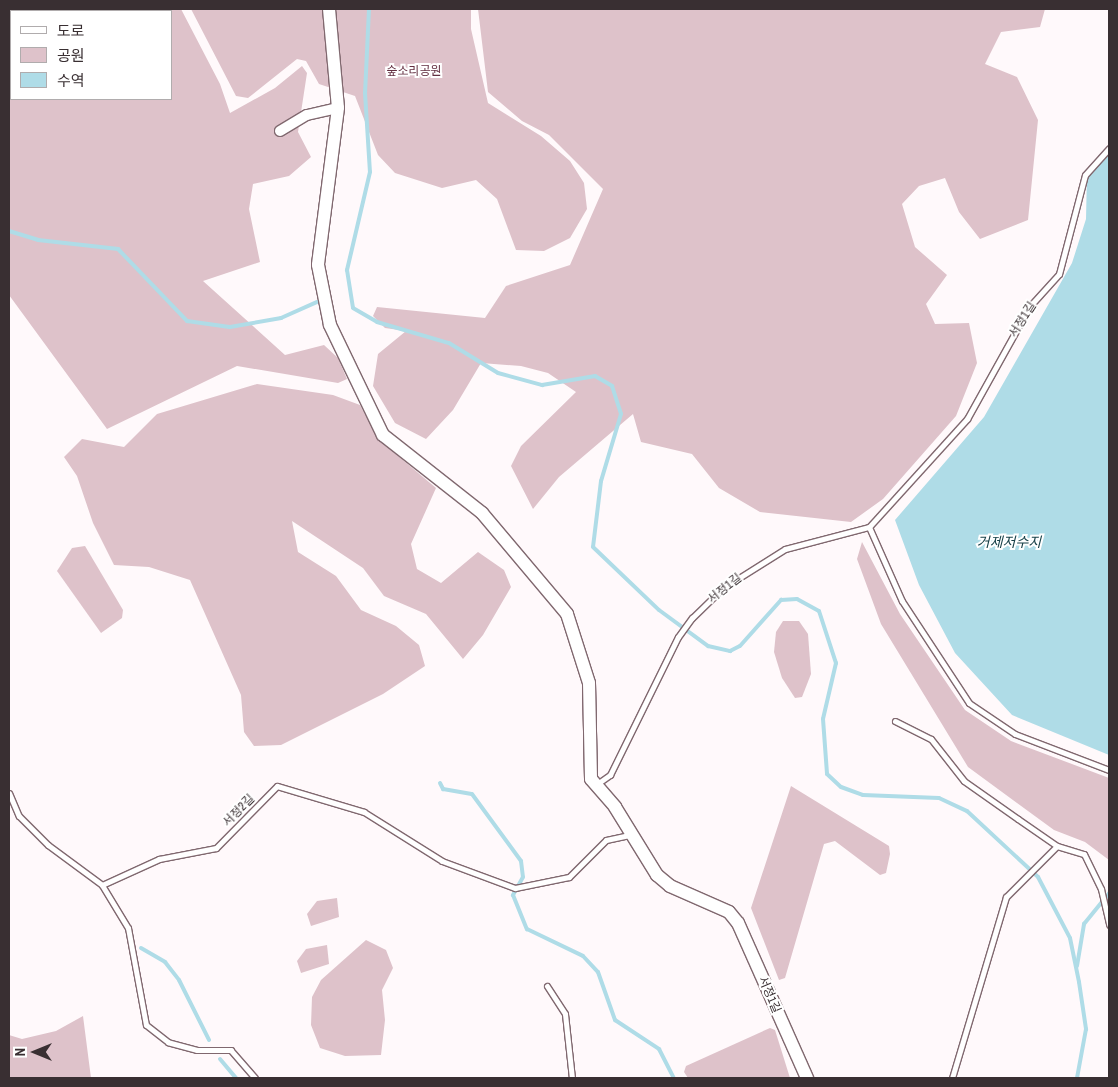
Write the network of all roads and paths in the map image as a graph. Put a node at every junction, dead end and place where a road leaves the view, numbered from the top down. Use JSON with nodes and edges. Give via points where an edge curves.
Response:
{"nodes":[{"id":1,"x":329,"y":9,"type":"edge"},
{"id":2,"x":338,"y":108,"type":"junction"},
{"id":3,"x":280,"y":131,"type":"dead end"},
{"id":4,"x":1109,"y":148,"type":"edge"},
{"id":5,"x":869,"y":527,"type":"junction"},
{"id":6,"x":895,"y":721,"type":"dead end"},
{"id":7,"x":1109,"y":770,"type":"edge"},
{"id":8,"x":594,"y":786,"type":"junction"},
{"id":9,"x":9,"y":793,"type":"edge"},
{"id":10,"x":632,"y":836,"type":"junction"},
{"id":11,"x":1057,"y":846,"type":"junction"},
{"id":12,"x":102,"y":885,"type":"junction"},
{"id":13,"x":1109,"y":924,"type":"edge"},
{"id":14,"x":546,"y":986,"type":"dead end"},
{"id":15,"x":254,"y":1078,"type":"edge"},
{"id":16,"x":572,"y":1078,"type":"edge"},
{"id":17,"x":807,"y":1078,"type":"edge"},
{"id":18,"x":952,"y":1078,"type":"edge"}],
"edges":[{"from":1,"to":2,"type":"street"},
{"from":2,"to":3,"type":"street","via":[[307,115]]},
{"from":2,"to":8,"type":"street","via":[[318,265],[330,325],[383,435],[404,455],[482,513],[567,614],[589,683]]},
{"from":4,"to":5,"type":"lane","name":"서정1길","via":[[1085,175],[1059,274],[1026,313],[967,420]]},
{"from":5,"to":7,"type":"lane","via":[[902,601],[968,703],[1015,734]]},
{"from":5,"to":8,"type":"lane","name":"서정1길","via":[[784,549],[723,588],[692,618],[678,638],[610,776]]},
{"from":6,"to":11,"type":"lane","via":[[931,739],[964,781]]},
{"from":8,"to":10,"type":"street","name":"서정1길"},
{"from":9,"to":12,"type":"lane","via":[[19,816],[48,845]]},
{"from":10,"to":12,"type":"lane","name":"서정2길","via":[[619,834],[606,840],[569,877],[515,888],[442,861],[364,812],[277,786],[216,848],[159,859]]},
{"from":10,"to":17,"type":"street","name":"서정1길","via":[[670,886],[730,912],[738,923]]},
{"from":11,"to":13,"type":"lane","via":[[1084,854],[1101,889]]},
{"from":11,"to":18,"type":"lane","via":[[1006,897],[992,933]]},
{"from":12,"to":15,"type":"lane","via":[[128,928],[146,1024],[168,1042],[197,1050],[231,1050]]},
{"from":14,"to":16,"type":"lane","via":[[565,1014]]}]}
